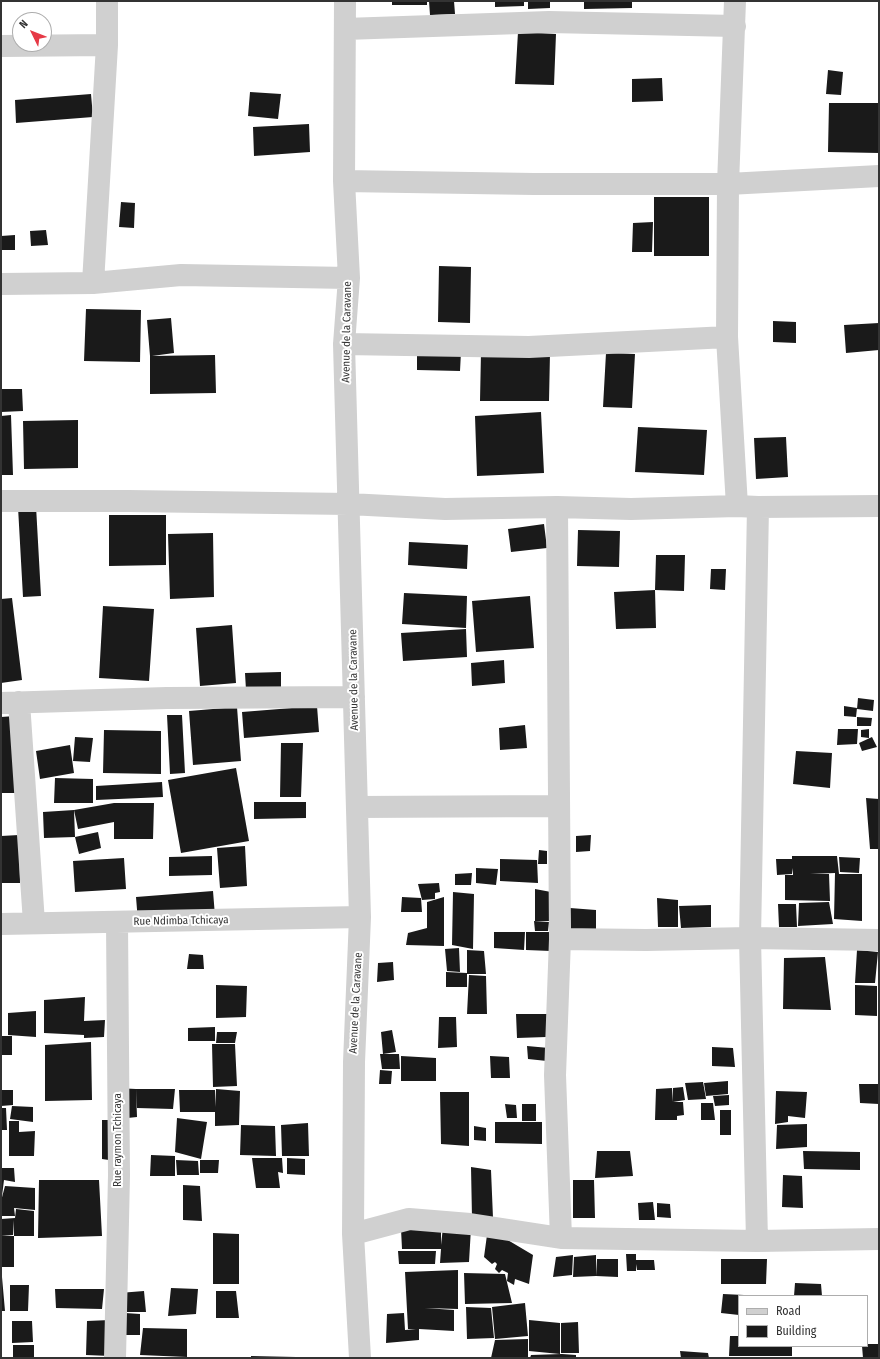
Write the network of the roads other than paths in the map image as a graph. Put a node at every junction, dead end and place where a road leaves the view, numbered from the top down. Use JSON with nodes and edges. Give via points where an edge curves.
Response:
{"nodes":[{"id":1,"x":107,"y":1,"type":"edge"},
{"id":2,"x":345,"y":1,"type":"edge"},
{"id":3,"x":735,"y":1,"type":"edge"},
{"id":4,"x":735,"y":26,"type":"junction"},
{"id":5,"x":345,"y":29,"type":"junction"},
{"id":6,"x":107,"y":45,"type":"junction"},
{"id":7,"x":1,"y":46,"type":"edge"},
{"id":8,"x":879,"y":176,"type":"edge"},
{"id":9,"x":344,"y":181,"type":"junction"},
{"id":10,"x":728,"y":184,"type":"junction"},
{"id":11,"x":348,"y":278,"type":"junction"},
{"id":12,"x":93,"y":283,"type":"junction"},
{"id":13,"x":1,"y":284,"type":"edge"},
{"id":14,"x":727,"y":337,"type":"junction"},
{"id":15,"x":344,"y":344,"type":"junction"},
{"id":16,"x":1,"y":501,"type":"edge"},
{"id":17,"x":350,"y":504,"type":"junction"},
{"id":18,"x":737,"y":506,"type":"junction"},
{"id":19,"x":879,"y":506,"type":"edge"},
{"id":20,"x":557,"y":507,"type":"junction"},
{"id":21,"x":758,"y":507,"type":"junction"},
{"id":22,"x":354,"y":697,"type":"junction"},
{"id":23,"x":10,"y":703,"type":"edge"},
{"id":24,"x":559,"y":806,"type":"junction"},
{"id":25,"x":357,"y":807,"type":"junction"},
{"id":26,"x":360,"y":917,"type":"junction"},
{"id":27,"x":117,"y":922,"type":"junction"},
{"id":28,"x":34,"y":923,"type":"junction"},
{"id":29,"x":1,"y":924,"type":"edge"},
{"id":30,"x":750,"y":938,"type":"junction"},
{"id":31,"x":560,"y":939,"type":"junction"},
{"id":32,"x":879,"y":940,"type":"edge"},
{"id":33,"x":353,"y":1234,"type":"junction"},
{"id":34,"x":561,"y":1238,"type":"junction"},
{"id":35,"x":879,"y":1239,"type":"edge"},
{"id":36,"x":757,"y":1241,"type":"junction"},
{"id":37,"x":115,"y":1358,"type":"edge"},
{"id":38,"x":360,"y":1358,"type":"edge"}],
"edges":[{"from":1,"to":6,"type":"street"},
{"from":2,"to":5,"type":"street","name":"Avenue de la Caravane"},
{"from":3,"to":4,"type":"street"},
{"from":4,"to":5,"type":"street","via":[[548,22]]},
{"from":4,"to":10,"type":"street"},
{"from":5,"to":9,"type":"street","name":"Avenue de la Caravane"},
{"from":6,"to":7,"type":"street"},
{"from":6,"to":12,"type":"street"},
{"from":8,"to":10,"type":"street"},
{"from":9,"to":10,"type":"street"},
{"from":9,"to":11,"type":"street","name":"Avenue de la Caravane"},
{"from":10,"to":14,"type":"street"},
{"from":11,"to":12,"type":"street","via":[[181,275]]},
{"from":11,"to":15,"type":"street","name":"Avenue de la Caravane"},
{"from":12,"to":13,"type":"street"},
{"from":14,"to":15,"type":"street","via":[[529,348]]},
{"from":14,"to":18,"type":"street"},
{"from":15,"to":17,"type":"street","name":"Avenue de la Caravane"},
{"from":16,"to":17,"type":"street"},
{"from":17,"to":20,"type":"street","via":[[445,509]]},
{"from":17,"to":22,"type":"street","name":"Avenue de la Caravane"},
{"from":18,"to":20,"type":"street","via":[[631,509]]},
{"from":18,"to":21,"type":"street"},
{"from":19,"to":21,"type":"street"},
{"from":20,"to":24,"type":"street"},
{"from":21,"to":30,"type":"street"},
{"from":22,"to":23,"type":"street","via":[[167,698]]},
{"from":22,"to":25,"type":"street","name":"Avenue de la Caravane"},
{"from":23,"to":28,"type":"street"},
{"from":24,"to":25,"type":"street"},
{"from":24,"to":31,"type":"street"},
{"from":25,"to":26,"type":"street","name":"Avenue de la Caravane"},
{"from":26,"to":27,"type":"street","name":"Rue Ndimba Tchicaya"},
{"from":26,"to":33,"type":"street","name":"Avenue de la Caravane","via":[[354,1062]]},
{"from":27,"to":28,"type":"street","name":"Rue Ndimba Tchicaya"},
{"from":27,"to":37,"type":"street","name":"Rue raymon Tchicaya","via":[[119,1175]]},
{"from":28,"to":29,"type":"street","name":"Rue Ndimba Tchicaya"},
{"from":30,"to":31,"type":"street"},
{"from":30,"to":32,"type":"street"},
{"from":30,"to":36,"type":"street"},
{"from":31,"to":34,"type":"street","via":[[555,1075]]},
{"from":33,"to":34,"type":"street","via":[[409,1219],[470,1224]]},
{"from":33,"to":38,"type":"street","name":"Avenue de la Caravane"},
{"from":34,"to":36,"type":"street"},
{"from":35,"to":36,"type":"street"}]}
